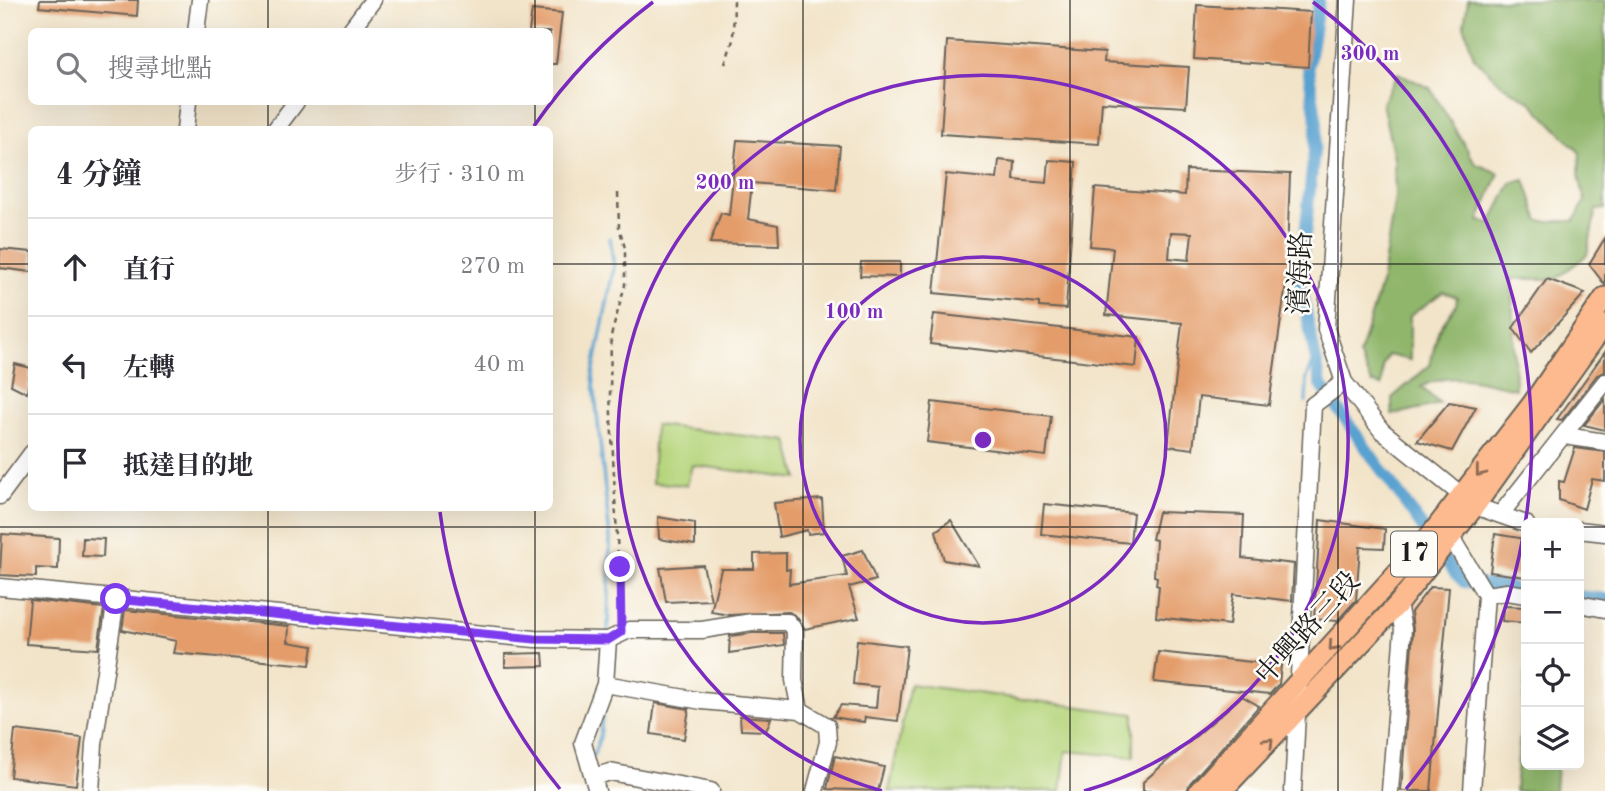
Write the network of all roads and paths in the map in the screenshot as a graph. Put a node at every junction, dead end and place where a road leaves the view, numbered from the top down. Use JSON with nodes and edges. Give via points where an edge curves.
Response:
{"nodes":[{"id":1,"x":200,"y":0,"type":"edge"},
{"id":2,"x":373,"y":0,"type":"edge"},
{"id":3,"x":734,"y":0,"type":"edge"},
{"id":4,"x":1348,"y":0,"type":"edge"},
{"id":5,"x":196,"y":28,"type":"edge"},
{"id":6,"x":352,"y":28,"type":"edge"},
{"id":7,"x":725,"y":64,"type":"dead end"},
{"id":8,"x":188,"y":105,"type":"edge"},
{"id":9,"x":294,"y":105,"type":"edge"},
{"id":10,"x":185,"y":126,"type":"edge"},
{"id":11,"x":278,"y":126,"type":"edge"},
{"id":12,"x":618,"y":193,"type":"dead end"},
{"id":13,"x":1605,"y":297,"type":"edge"},
{"id":14,"x":1605,"y":324,"type":"edge"},
{"id":15,"x":1344,"y":382,"type":"junction"},
{"id":16,"x":1605,"y":382,"type":"edge"},
{"id":17,"x":1565,"y":436,"type":"junction"},
{"id":18,"x":1605,"y":442,"type":"edge"},
{"id":19,"x":28,"y":458,"type":"edge"},
{"id":20,"x":0,"y":496,"type":"edge"},
{"id":21,"x":1468,"y":501,"type":"junction"},
{"id":22,"x":1500,"y":515,"type":"junction"},
{"id":23,"x":1521,"y":522,"type":"edge"},
{"id":24,"x":1584,"y":531,"type":"edge"},
{"id":25,"x":1605,"y":533,"type":"edge"},
{"id":26,"x":1452,"y":536,"type":"junction"},
{"id":27,"x":0,"y":587,"type":"edge"},
{"id":28,"x":1485,"y":591,"type":"junction"},
{"id":29,"x":1521,"y":594,"type":"edge"},
{"id":30,"x":116,"y":599,"type":"junction"},
{"id":31,"x":1398,"y":604,"type":"junction"},
{"id":32,"x":1584,"y":605,"type":"edge"},
{"id":33,"x":1605,"y":610,"type":"edge"},
{"id":34,"x":608,"y":640,"type":"junction"},
{"id":35,"x":605,"y":684,"type":"junction"},
{"id":36,"x":1298,"y":684,"type":"junction"},
{"id":37,"x":800,"y":710,"type":"junction"},
{"id":38,"x":1297,"y":713,"type":"junction"},
{"id":39,"x":595,"y":784,"type":"edge"},
{"id":40,"x":91,"y":791,"type":"edge"},
{"id":41,"x":711,"y":791,"type":"edge"},
{"id":42,"x":815,"y":791,"type":"edge"},
{"id":43,"x":1199,"y":791,"type":"edge"},
{"id":44,"x":1222,"y":791,"type":"edge"},
{"id":45,"x":1293,"y":791,"type":"edge"},
{"id":46,"x":1390,"y":791,"type":"edge"},
{"id":47,"x":1472,"y":791,"type":"edge"}],
"edges":[{"from":1,"to":5,"type":"street"},
{"from":2,"to":6,"type":"street"},
{"from":3,"to":7,"type":"path","via":[[733,40]]},
{"from":4,"to":15,"type":"street","name":"濱海路","via":[[1326,330]]},
{"from":8,"to":10,"type":"street"},
{"from":9,"to":11,"type":"street"},
{"from":12,"to":34,"type":"path","via":[[625,285],[611,336],[610,394],[621,632]]},
{"from":13,"to":21,"type":"main road","name":"中興路三段","number":"17","one_way":true},
{"from":14,"to":21,"type":"main road","name":"中興路三段","number":"17"},
{"from":15,"to":21,"type":"street","name":"濱海路","via":[[1382,431]]},
{"from":15,"to":36,"type":"street","via":[[1313,405]]},
{"from":16,"to":17,"type":"street"},
{"from":17,"to":18,"type":"street"},
{"from":17,"to":22,"type":"street"},
{"from":19,"to":20,"type":"street"},
{"from":21,"to":22,"type":"street","name":"濱海路"},
{"from":21,"to":26,"type":"main road","name":"中興路三段","number":"17"},
{"from":22,"to":23,"type":"street","name":"濱海路"},
{"from":24,"to":25,"type":"street"},
{"from":26,"to":28,"type":"street"},
{"from":26,"to":31,"type":"main road","name":"中興路三段","number":"17"},
{"from":26,"to":36,"type":"main road","name":"中興路三段","number":"17","one_way":true},
{"from":27,"to":30,"type":"street"},
{"from":28,"to":29,"type":"street"},
{"from":28,"to":47,"type":"street"},
{"from":30,"to":34,"type":"street","via":[[535,639]]},
{"from":30,"to":40,"type":"street"},
{"from":31,"to":38,"type":"main road","name":"中興路三段","number":"17"},
{"from":31,"to":46,"type":"street","via":[[1403,629]]},
{"from":32,"to":33,"type":"street"},
{"from":34,"to":35,"type":"street"},
{"from":34,"to":37,"type":"street","via":[[629,630],[702,630],[788,622],[795,631],[794,680]]},
{"from":35,"to":37,"type":"street","via":[[702,701]]},
{"from":35,"to":39,"type":"street","via":[[583,743]]},
{"from":36,"to":38,"type":"street"},
{"from":36,"to":43,"type":"main road","name":"中興路三段","number":"17"},
{"from":37,"to":42,"type":"street","via":[[827,726],[828,742]]},
{"from":44,"to":38,"type":"main road","name":"中興路三段","number":"17","one_way":true},
{"from":38,"to":45,"type":"street"},
{"from":39,"to":41,"type":"street","via":[[610,772]]}]}
